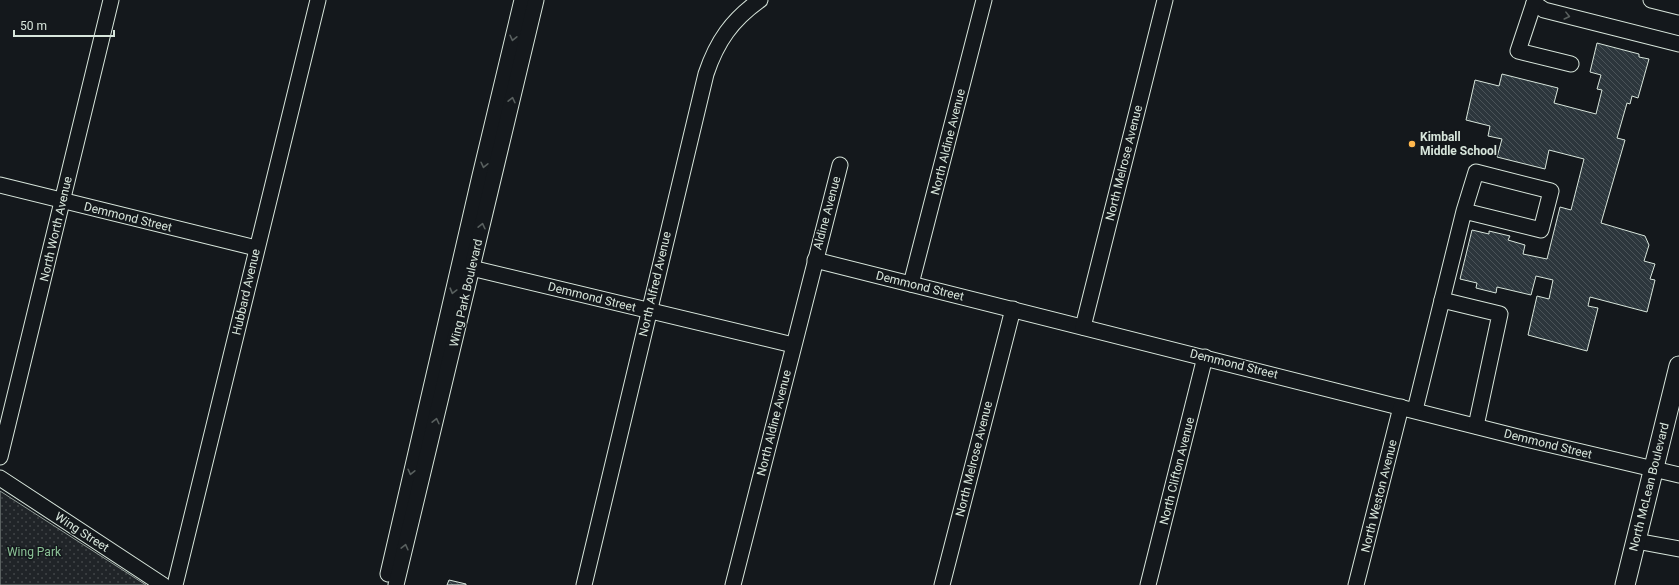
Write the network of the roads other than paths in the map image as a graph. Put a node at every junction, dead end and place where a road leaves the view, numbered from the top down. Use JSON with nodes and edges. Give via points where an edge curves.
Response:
{"nodes":[{"id":1,"x":112,"y":0,"type":"edge"},
{"id":2,"x":318,"y":0,"type":"edge"},
{"id":3,"x":522,"y":0,"type":"edge"},
{"id":4,"x":536,"y":0,"type":"edge"},
{"id":5,"x":760,"y":0,"type":"edge"},
{"id":6,"x":984,"y":0,"type":"edge"},
{"id":7,"x":1165,"y":0,"type":"edge"},
{"id":8,"x":1651,"y":0,"type":"edge"},
{"id":9,"x":1534,"y":1,"type":"edge"},
{"id":10,"x":1679,"y":7,"type":"edge"},
{"id":11,"x":1679,"y":44,"type":"edge"},
{"id":12,"x":1571,"y":64,"type":"dead end"},
{"id":13,"x":840,"y":165,"type":"dead end"},
{"id":14,"x":0,"y":185,"type":"edge"},
{"id":15,"x":63,"y":200,"type":"junction"},
{"id":16,"x":1464,"y":211,"type":"junction"},
{"id":17,"x":256,"y":248,"type":"junction"},
{"id":18,"x":815,"y":260,"type":"junction"},
{"id":19,"x":466,"y":266,"type":"junction"},
{"id":20,"x":911,"y":284,"type":"junction"},
{"id":21,"x":1442,"y":300,"type":"junction"},
{"id":22,"x":1013,"y":309,"type":"junction"},
{"id":23,"x":649,"y":310,"type":"junction"},
{"id":24,"x":1082,"y":326,"type":"junction"},
{"id":25,"x":793,"y":345,"type":"junction"},
{"id":26,"x":1205,"y":357,"type":"junction"},
{"id":27,"x":1679,"y":366,"type":"edge"},
{"id":28,"x":1408,"y":408,"type":"junction"},
{"id":29,"x":1476,"y":426,"type":"junction"},
{"id":30,"x":0,"y":457,"type":"edge"},
{"id":31,"x":1653,"y":469,"type":"junction"},
{"id":32,"x":1679,"y":475,"type":"edge"},
{"id":33,"x":0,"y":478,"type":"edge"},
{"id":34,"x":1636,"y":541,"type":"junction"},
{"id":35,"x":1679,"y":549,"type":"edge"},
{"id":36,"x":163,"y":585,"type":"edge"},
{"id":37,"x":175,"y":585,"type":"edge"},
{"id":38,"x":386,"y":585,"type":"edge"},
{"id":39,"x":396,"y":585,"type":"edge"},
{"id":40,"x":584,"y":585,"type":"edge"},
{"id":41,"x":733,"y":585,"type":"edge"},
{"id":42,"x":942,"y":585,"type":"edge"},
{"id":43,"x":1148,"y":585,"type":"edge"},
{"id":44,"x":1356,"y":585,"type":"edge"},
{"id":45,"x":1625,"y":585,"type":"edge"}],
"edges":[{"from":1,"to":15,"type":"street","name":"North Worth Avenue"},
{"from":2,"to":17,"type":"street","name":"Hubbard Avenue"},
{"from":3,"to":19,"type":"street","name":"Wing Park Boulevard","one_way":true},
{"from":19,"to":4,"type":"street","name":"Wing Park Boulevard","one_way":true},
{"from":5,"to":23,"type":"street","name":"North Alfred Avenue","via":[[732,24],[711,58]]},
{"from":6,"to":20,"type":"street","name":"North Aldine Avenue"},
{"from":7,"to":24,"type":"street","name":"North Melrose Avenue"},
{"from":8,"to":10,"type":"street"},
{"from":9,"to":11,"type":"street","one_way":true,"via":[[1544,10]]},
{"from":9,"to":12,"type":"street","via":[[1518,51]]},
{"from":13,"to":18,"type":"street","name":"Aldine Avenue"},
{"from":14,"to":15,"type":"street","name":"Demmond Street"},
{"from":15,"to":17,"type":"street","name":"Demmond Street"},
{"from":15,"to":30,"type":"street","name":"North Worth Avenue"},
{"from":16,"to":16,"type":"street","name":"North Weston Avenue","via":[[1476,172],[1551,191],[1541,230]]},
{"from":16,"to":21,"type":"street","name":"North Weston Avenue"},
{"from":17,"to":37,"type":"street","name":"Hubbard Avenue"},
{"from":18,"to":20,"type":"street","name":"Demmond Street"},
{"from":18,"to":25,"type":"street","name":"North Aldine Avenue"},
{"from":19,"to":23,"type":"street","name":"Demmond Street"},
{"from":19,"to":38,"type":"street","name":"Wing Park Boulevard","one_way":true,"via":[[445,323]]},
{"from":39,"to":19,"type":"street","name":"Wing Park Boulevard","one_way":true},
{"from":20,"to":22,"type":"street","name":"Demmond Street"},
{"from":21,"to":28,"type":"street","name":"North Weston Avenue"},
{"from":21,"to":29,"type":"street","via":[[1500,314]]},
{"from":22,"to":24,"type":"street","name":"Demmond Street"},
{"from":22,"to":42,"type":"street","name":"North Melrose Avenue"},
{"from":23,"to":25,"type":"street","name":"Demmond Street"},
{"from":23,"to":40,"type":"street","name":"North Alfred Avenue"},
{"from":24,"to":26,"type":"street","name":"Demmond Street"},
{"from":25,"to":41,"type":"street","name":"North Aldine Avenue"},
{"from":26,"to":28,"type":"street","name":"Demmond Street"},
{"from":26,"to":43,"type":"street","name":"North Clifton Avenue"},
{"from":27,"to":31,"type":"main road","name":"North McLean Boulevard"},
{"from":28,"to":29,"type":"street","name":"Demmond Street"},
{"from":28,"to":44,"type":"street","name":"North Weston Avenue"},
{"from":29,"to":31,"type":"street","name":"Demmond Street"},
{"from":31,"to":32,"type":"street","name":"Demmond Street"},
{"from":31,"to":34,"type":"main road","name":"North McLean Boulevard"},
{"from":33,"to":36,"type":"street","name":"Wing Street"},
{"from":34,"to":35,"type":"street"},
{"from":34,"to":45,"type":"main road","name":"North McLean Boulevard"}]}
